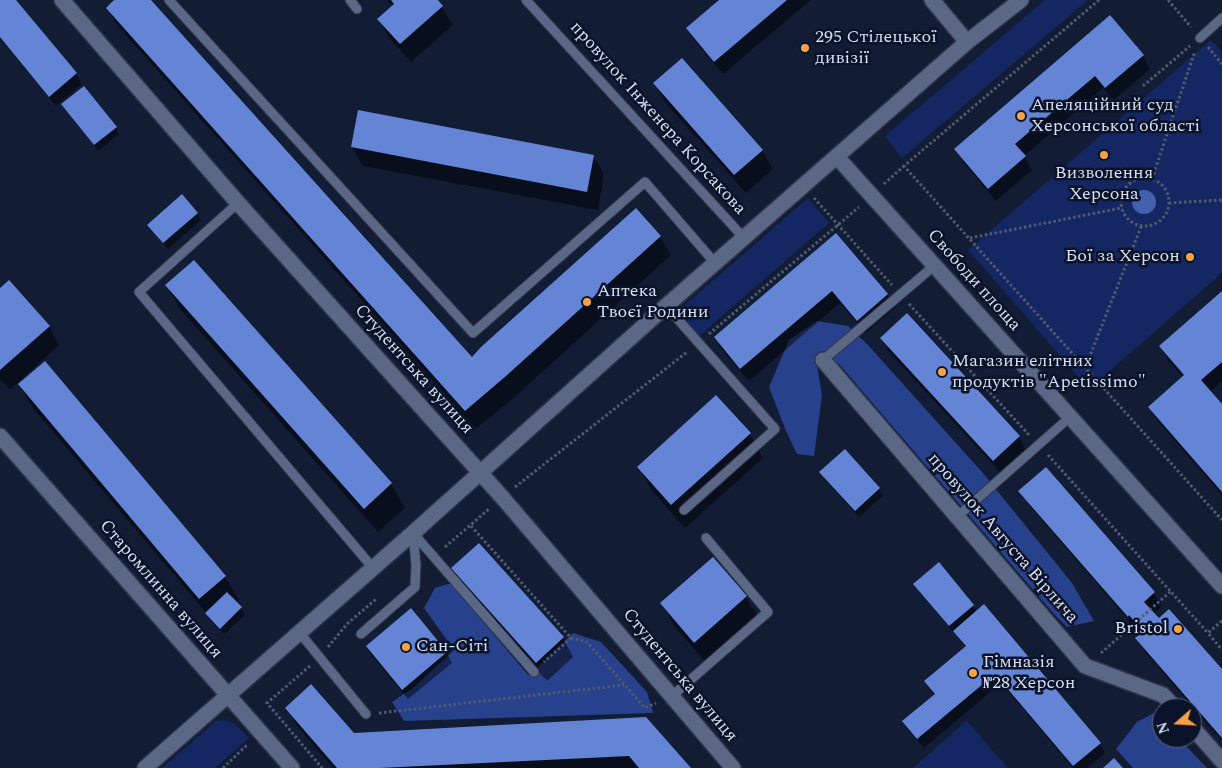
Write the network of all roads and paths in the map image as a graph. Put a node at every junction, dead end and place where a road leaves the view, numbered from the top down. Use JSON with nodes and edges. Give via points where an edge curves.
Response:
{"nodes":[{"id":1,"x":169,"y":0,"type":"edge"},
{"id":2,"x":350,"y":0,"type":"edge"},
{"id":3,"x":526,"y":0,"type":"edge"},
{"id":4,"x":932,"y":0,"type":"edge"},
{"id":5,"x":1021,"y":0,"type":"edge"},
{"id":6,"x":1099,"y":0,"type":"edge"},
{"id":7,"x":1168,"y":0,"type":"edge"},
{"id":8,"x":70,"y":3,"type":"edge"},
{"id":9,"x":358,"y":9,"type":"dead end"},
{"id":10,"x":1222,"y":18,"type":"edge"},
{"id":11,"x":1200,"y":38,"type":"junction"},
{"id":12,"x":967,"y":42,"type":"junction"},
{"id":13,"x":1222,"y":64,"type":"edge"},
{"id":14,"x":1143,"y":86,"type":"dead end"},
{"id":15,"x":837,"y":157,"type":"junction"},
{"id":16,"x":904,"y":166,"type":"junction"},
{"id":17,"x":1152,"y":178,"type":"junction"},
{"id":18,"x":803,"y":186,"type":"junction"},
{"id":19,"x":871,"y":196,"type":"junction"},
{"id":20,"x":1222,"y":200,"type":"edge"},
{"id":21,"x":238,"y":203,"type":"junction"},
{"id":22,"x":1170,"y":203,"type":"junction"},
{"id":23,"x":1121,"y":208,"type":"junction"},
{"id":24,"x":839,"y":225,"type":"junction"},
{"id":25,"x":1141,"y":227,"type":"junction"},
{"id":26,"x":744,"y":238,"type":"junction"},
{"id":27,"x":970,"y":238,"type":"junction"},
{"id":28,"x":715,"y":263,"type":"junction"},
{"id":29,"x":934,"y":266,"type":"junction"},
{"id":30,"x":900,"y":294,"type":"junction"},
{"id":31,"x":666,"y":306,"type":"junction"},
{"id":32,"x":698,"y":343,"type":"junction"},
{"id":33,"x":823,"y":360,"type":"joint"},
{"id":34,"x":1085,"y":368,"type":"junction"},
{"id":35,"x":1070,"y":417,"type":"junction"},
{"id":36,"x":0,"y":436,"type":"edge"},
{"id":37,"x":1038,"y":444,"type":"junction"},
{"id":38,"x":480,"y":473,"type":"junction"},
{"id":39,"x":502,"y":497,"type":"junction"},
{"id":40,"x":684,"y":510,"type":"dead end"},
{"id":41,"x":958,"y":516,"type":"junction"},
{"id":42,"x":1222,"y":520,"type":"edge"},
{"id":43,"x":470,"y":526,"type":"dead end"},
{"id":44,"x":413,"y":533,"type":"junction"},
{"id":45,"x":706,"y":538,"type":"dead end"},
{"id":46,"x":373,"y":568,"type":"junction"},
{"id":47,"x":1222,"y":586,"type":"edge"},
{"id":48,"x":1170,"y":592,"type":"junction"},
{"id":49,"x":1222,"y":621,"type":"edge"},
{"id":50,"x":299,"y":632,"type":"junction"},
{"id":51,"x":1208,"y":633,"type":"junction"},
{"id":52,"x":361,"y":634,"type":"dead end"},
{"id":53,"x":571,"y":638,"type":"junction"},
{"id":54,"x":1222,"y":650,"type":"edge"},
{"id":55,"x":1085,"y":666,"type":"junction"},
{"id":56,"x":534,"y":672,"type":"joint"},
{"id":57,"x":624,"y":685,"type":"junction"},
{"id":58,"x":227,"y":696,"type":"junction"},
{"id":59,"x":672,"y":696,"type":"junction"},
{"id":60,"x":1166,"y":698,"type":"edge"},
{"id":61,"x":267,"y":703,"type":"dead end"},
{"id":62,"x":366,"y":714,"type":"joint"},
{"id":63,"x":259,"y":731,"type":"junction"},
{"id":64,"x":1202,"y":738,"type":"edge"},
{"id":65,"x":1222,"y":761,"type":"edge"},
{"id":66,"x":145,"y":768,"type":"edge"},
{"id":67,"x":223,"y":768,"type":"edge"},
{"id":68,"x":292,"y":768,"type":"edge"},
{"id":69,"x":322,"y":768,"type":"edge"},
{"id":70,"x":733,"y":768,"type":"edge"}],
"edges":[{"from":1,"to":28,"type":"lane","via":[[473,333],[645,182]]},
{"from":2,"to":9,"type":"lane"},
{"from":3,"to":26,"type":"lane","name":"провулок Інженера Корсакова"},
{"from":4,"to":12,"type":"street"},
{"from":5,"to":12,"type":"street"},
{"from":6,"to":16,"type":"path"},
{"from":7,"to":11,"type":"path"},
{"from":8,"to":21,"type":"street","name":"Студентська вулиця"},
{"from":10,"to":11,"type":"lane"},
{"from":11,"to":13,"type":"path"},
{"from":11,"to":14,"type":"path"},
{"from":11,"to":17,"type":"path"},
{"from":12,"to":15,"type":"street"},
{"from":15,"to":18,"type":"street"},
{"from":15,"to":19,"type":"street","name":"Свободи площа"},
{"from":16,"to":19,"type":"path"},
{"from":16,"to":27,"type":"path"},
{"from":17,"to":22,"type":"path","via":[[1165,188]]},
{"from":17,"to":23,"type":"path","via":[[1130,182],[1121,196]]},
{"from":18,"to":24,"type":"path"},
{"from":18,"to":26,"type":"street"},
{"from":19,"to":24,"type":"path"},
{"from":19,"to":29,"type":"street","name":"Свободи площа"},
{"from":20,"to":22,"type":"path"},
{"from":21,"to":38,"type":"street","name":"Студентська вулиця"},
{"from":21,"to":46,"type":"lane","via":[[139,292]]},
{"from":22,"to":25,"type":"path","via":[[1164,218]]},
{"from":23,"to":25,"type":"path","via":[[1126,219]]},
{"from":23,"to":27,"type":"path"},
{"from":24,"to":30,"type":"path"},
{"from":24,"to":32,"type":"path"},
{"from":25,"to":34,"type":"path"},
{"from":26,"to":28,"type":"street"},
{"from":27,"to":34,"type":"path"},
{"from":28,"to":31,"type":"street"},
{"from":29,"to":30,"type":"lane"},
{"from":29,"to":35,"type":"street","name":"Свободи площа"},
{"from":30,"to":33,"type":"lane"},
{"from":30,"to":37,"type":"path"},
{"from":31,"to":32,"type":"lane"},
{"from":31,"to":38,"type":"street"},
{"from":32,"to":39,"type":"path"},
{"from":32,"to":40,"type":"lane","via":[[775,429]]},
{"from":33,"to":41,"type":"street","name":"провулок Августа Вірлича"},
{"from":34,"to":42,"type":"path"},
{"from":35,"to":37,"type":"lane"},
{"from":35,"to":47,"type":"street","name":"Свободи площа"},
{"from":36,"to":58,"type":"street","name":"Старомлинна вулиця"},
{"from":37,"to":41,"type":"lane"},
{"from":37,"to":48,"type":"path"},
{"from":38,"to":39,"type":"street","name":"Студентська вулиця"},
{"from":38,"to":44,"type":"street"},
{"from":39,"to":59,"type":"street","name":"Студентська вулиця"},
{"from":41,"to":55,"type":"street","name":"провулок Августа Вірлича"},
{"from":43,"to":53,"type":"path"},
{"from":44,"to":46,"type":"street"},
{"from":44,"to":52,"type":"lane","via":[[414,587]]},
{"from":44,"to":56,"type":"lane"},
{"from":45,"to":59,"type":"lane","via":[[768,612]]},
{"from":46,"to":50,"type":"street"},
{"from":48,"to":51,"type":"path"},
{"from":48,"to":55,"type":"path"},
{"from":49,"to":51,"type":"path"},
{"from":50,"to":58,"type":"street"},
{"from":50,"to":62,"type":"lane"},
{"from":51,"to":54,"type":"path"},
{"from":53,"to":56,"type":"path"},
{"from":53,"to":57,"type":"path","via":[[587,642]]},
{"from":55,"to":60,"type":"street","name":"провулок Августа Вірлича"},
{"from":57,"to":59,"type":"path","via":[[644,708]]},
{"from":57,"to":62,"type":"path"},
{"from":58,"to":63,"type":"street","name":"Старомлинна вулиця"},
{"from":58,"to":66,"type":"street"},
{"from":59,"to":70,"type":"street","name":"Студентська вулиця"},
{"from":61,"to":69,"type":"path"},
{"from":63,"to":67,"type":"path"},
{"from":63,"to":68,"type":"street","name":"Старомлинна вулиця"},
{"from":64,"to":65,"type":"street"}]}
